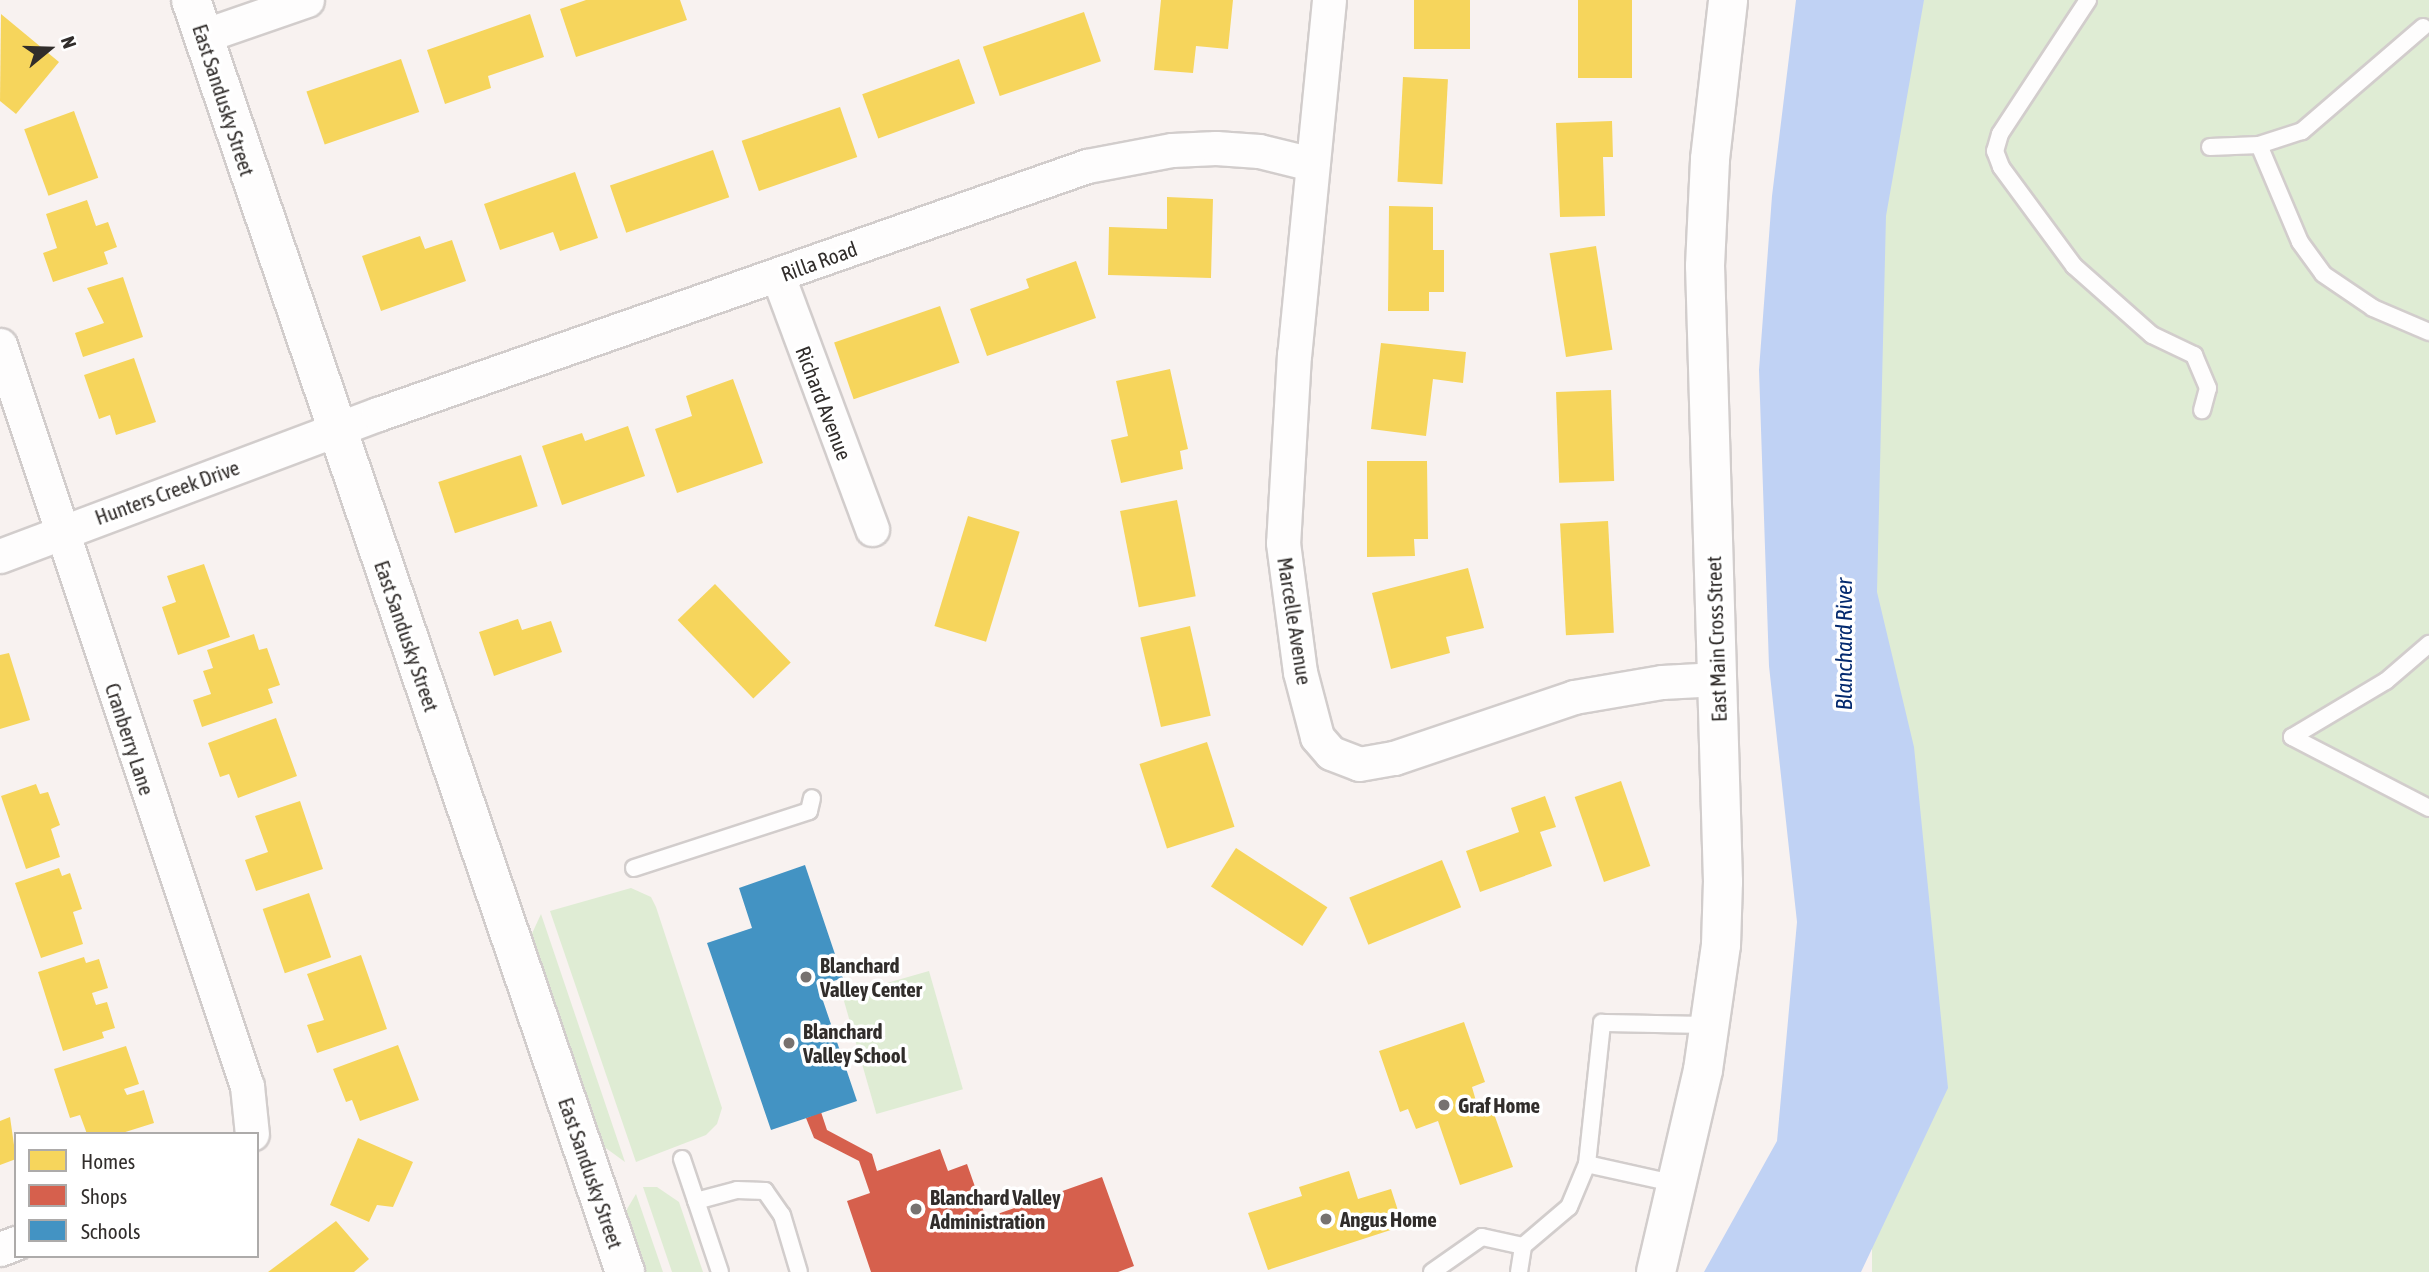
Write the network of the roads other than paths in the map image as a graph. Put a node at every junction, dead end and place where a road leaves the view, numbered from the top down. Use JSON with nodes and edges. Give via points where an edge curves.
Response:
{"nodes":[{"id":1,"x":191,"y":0,"type":"edge"},
{"id":2,"x":307,"y":0,"type":"edge"},
{"id":3,"x":1329,"y":0,"type":"edge"},
{"id":4,"x":1728,"y":0,"type":"edge"},
{"id":5,"x":2088,"y":0,"type":"edge"},
{"id":6,"x":2423,"y":27,"type":"dead end"},
{"id":7,"x":203,"y":36,"type":"junction"},
{"id":8,"x":2259,"y":145,"type":"junction"},
{"id":9,"x":2210,"y":147,"type":"dead end"},
{"id":10,"x":1312,"y":164,"type":"junction"},
{"id":11,"x":778,"y":276,"type":"junction"},
{"id":12,"x":2429,"y":332,"type":"edge"},
{"id":13,"x":0,"y":345,"type":"edge"},
{"id":14,"x":2202,"y":410,"type":"dead end"},
{"id":15,"x":335,"y":430,"type":"junction"},
{"id":16,"x":872,"y":529,"type":"dead end"},
{"id":17,"x":61,"y":531,"type":"junction"},
{"id":18,"x":0,"y":556,"type":"edge"},
{"id":19,"x":2429,"y":645,"type":"edge"},
{"id":20,"x":1717,"y":679,"type":"junction"},
{"id":21,"x":812,"y":798,"type":"dead end"},
{"id":22,"x":2429,"y":808,"type":"edge"},
{"id":23,"x":634,"y":868,"type":"dead end"},
{"id":24,"x":1711,"y":1025,"type":"junction"},
{"id":25,"x":252,"y":1132,"type":"edge"},
{"id":26,"x":682,"y":1159,"type":"dead end"},
{"id":27,"x":1587,"y":1164,"type":"junction"},
{"id":28,"x":1677,"y":1184,"type":"junction"},
{"id":29,"x":696,"y":1201,"type":"junction"},
{"id":30,"x":1523,"y":1246,"type":"junction"},
{"id":31,"x":625,"y":1272,"type":"edge"},
{"id":32,"x":720,"y":1272,"type":"edge"},
{"id":33,"x":799,"y":1272,"type":"edge"},
{"id":34,"x":1432,"y":1272,"type":"edge"},
{"id":35,"x":1519,"y":1272,"type":"edge"},
{"id":36,"x":1656,"y":1272,"type":"edge"}],
"edges":[{"from":1,"to":7,"type":"main road","name":"East Sandusky Street"},
{"from":2,"to":7,"type":"street"},
{"from":3,"to":10,"type":"street","name":"Marcelle Avenue"},
{"from":4,"to":20,"type":"main road","name":"East Main Cross Street","via":[[1710,159],[1705,266]]},
{"from":5,"to":14,"type":"lane","via":[[2000,134],[1995,151],[2001,167],[2074,266],[2152,335],[2194,355],[2208,388]]},
{"from":6,"to":8,"type":"lane","via":[[2302,131]]},
{"from":7,"to":15,"type":"main road","name":"East Sandusky Street"},
{"from":8,"to":9,"type":"lane"},
{"from":8,"to":12,"type":"lane","via":[[2300,242],[2323,274],[2373,308]]},
{"from":10,"to":11,"type":"street","name":"Rilla Road","via":[[1259,151],[1216,148],[1129,156],[1005,192]]},
{"from":10,"to":20,"type":"street","name":"Marcelle Avenue","via":[[1283,542],[1300,672],[1317,737],[1331,753],[1359,764],[1394,758],[1574,697],[1662,682]]},
{"from":11,"to":15,"type":"street","name":"Rilla Road"},
{"from":11,"to":16,"type":"street","name":"Richard Avenue"},
{"from":13,"to":17,"type":"street","name":"Cranberry Lane"},
{"from":15,"to":17,"type":"street","name":"Hunters Creek Drive"},
{"from":15,"to":31,"type":"main road","name":"East Sandusky Street"},
{"from":17,"to":18,"type":"street","name":"Hunters Creek Drive"},
{"from":17,"to":25,"type":"street","name":"Cranberry Lane","via":[[247,1086]]},
{"from":19,"to":22,"type":"lane","via":[[2385,681],[2292,737]]},
{"from":20,"to":24,"type":"main road","name":"East Main Cross Street","via":[[1723,882]]},
{"from":21,"to":23,"type":"lane","via":[[809,811]]},
{"from":24,"to":27,"type":"lane","via":[[1602,1023]]},
{"from":24,"to":28,"type":"main road","name":"East Main Cross Street"},
{"from":26,"to":29,"type":"lane"},
{"from":27,"to":28,"type":"lane"},
{"from":27,"to":30,"type":"lane","via":[[1569,1207]]},
{"from":28,"to":36,"type":"main road","name":"East Main Cross Street"},
{"from":29,"to":32,"type":"lane"},
{"from":29,"to":33,"type":"lane","via":[[737,1190],[765,1191],[782,1215]]},
{"from":30,"to":34,"type":"lane","via":[[1482,1237]]},
{"from":30,"to":35,"type":"lane"}]}
